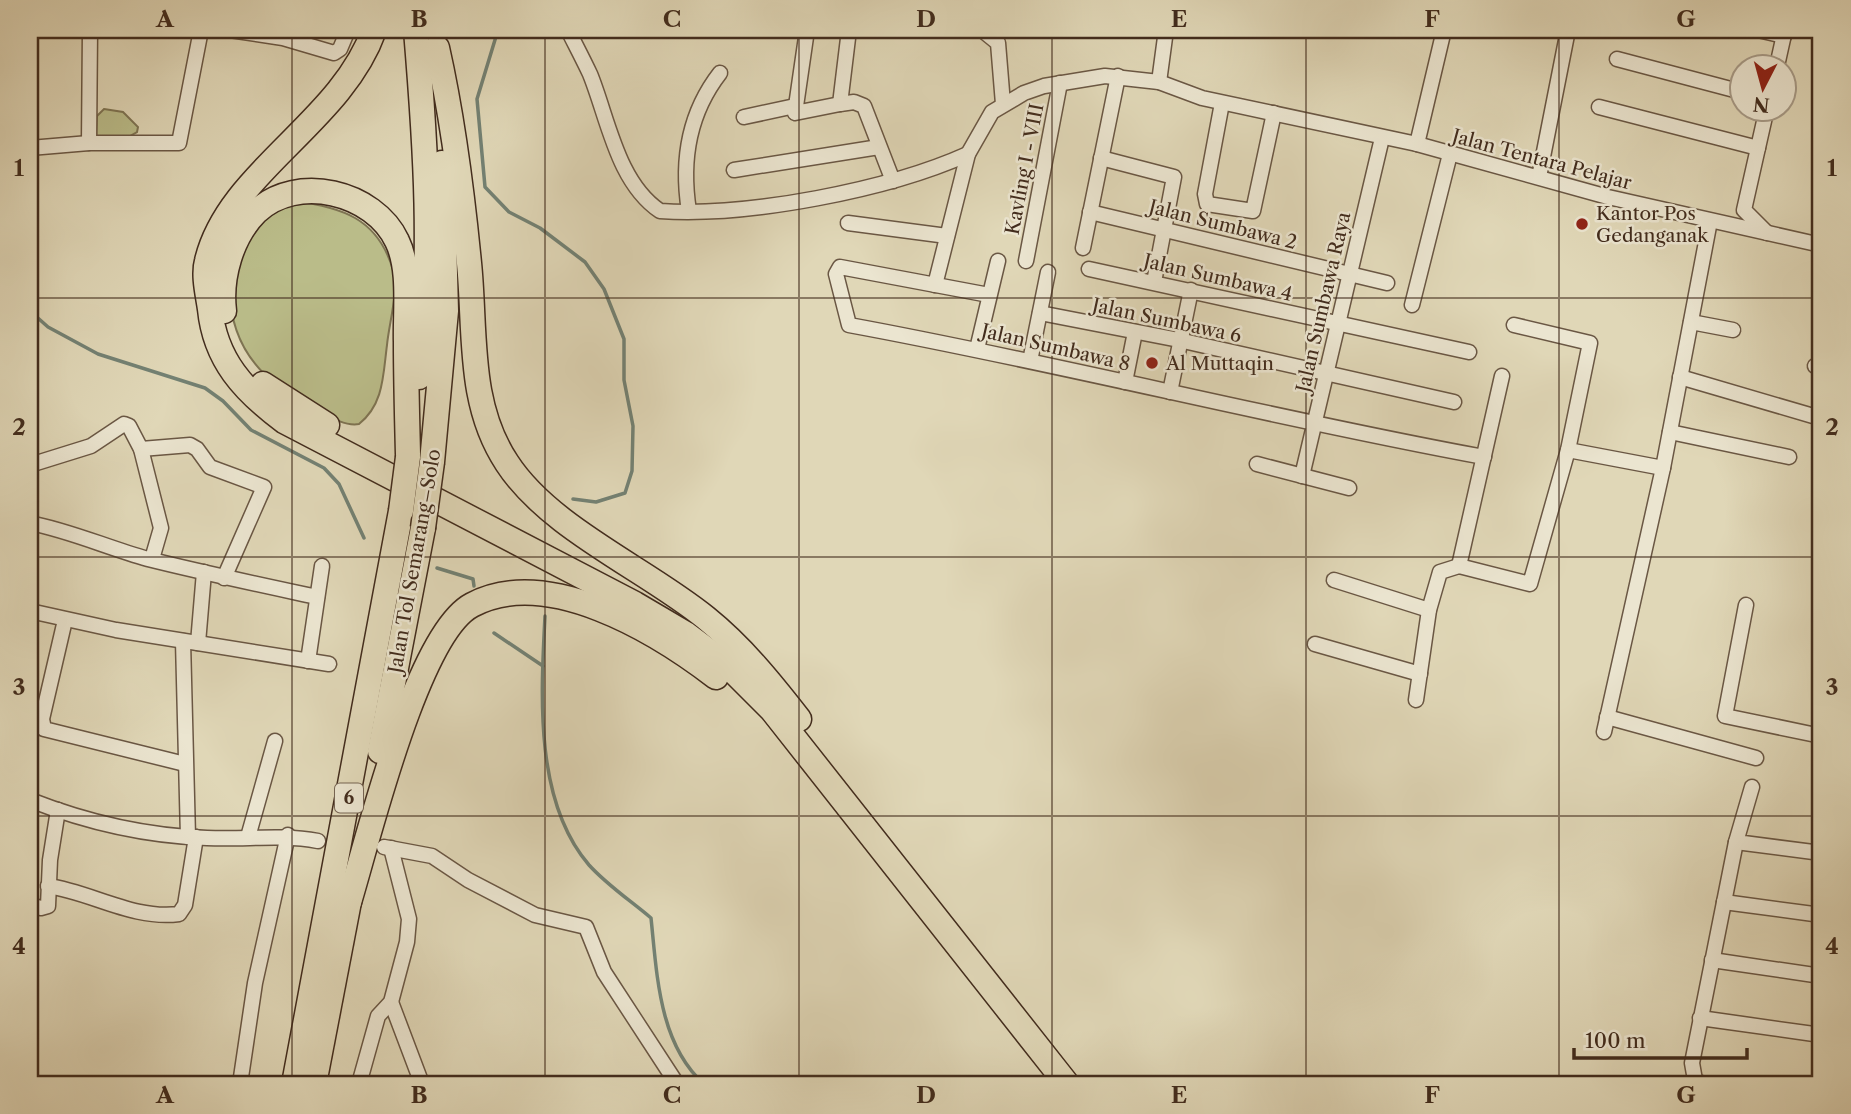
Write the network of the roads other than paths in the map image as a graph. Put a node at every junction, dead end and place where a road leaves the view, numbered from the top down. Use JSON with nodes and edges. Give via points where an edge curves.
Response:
{"nodes":[{"id":1,"x":90,"y":30,"type":"edge"},
{"id":2,"x":201,"y":30,"type":"edge"},
{"id":3,"x":230,"y":30,"type":"edge"},
{"id":4,"x":348,"y":30,"type":"edge"},
{"id":5,"x":374,"y":30,"type":"edge"},
{"id":6,"x":416,"y":30,"type":"edge"},
{"id":7,"x":568,"y":30,"type":"edge"},
{"id":8,"x":807,"y":30,"type":"edge"},
{"id":9,"x":849,"y":30,"type":"edge"},
{"id":10,"x":982,"y":30,"type":"edge"},
{"id":11,"x":1166,"y":30,"type":"edge"},
{"id":12,"x":1444,"y":30,"type":"edge"},
{"id":13,"x":1568,"y":30,"type":"edge"},
{"id":14,"x":1758,"y":30,"type":"edge"},
{"id":15,"x":1784,"y":33,"type":"edge"},
{"id":16,"x":284,"y":34,"type":"edge"},
{"id":17,"x":436,"y":39,"type":"edge"},
{"id":18,"x":1780,"y":52,"type":"edge"},
{"id":19,"x":1617,"y":59,"type":"dead end"},
{"id":20,"x":720,"y":73,"type":"dead end"},
{"id":21,"x":1118,"y":76,"type":"junction"},
{"id":22,"x":1159,"y":82,"type":"junction"},
{"id":23,"x":1060,"y":83,"type":"junction"},
{"id":24,"x":1728,"y":88,"type":"edge"},
{"id":25,"x":1222,"y":103,"type":"junction"},
{"id":26,"x":840,"y":104,"type":"junction"},
{"id":27,"x":1003,"y":104,"type":"junction"},
{"id":28,"x":795,"y":106,"type":"junction"},
{"id":29,"x":1599,"y":107,"type":"dead end"},
{"id":30,"x":1274,"y":113,"type":"junction"},
{"id":31,"x":744,"y":117,"type":"dead end"},
{"id":32,"x":1764,"y":122,"type":"edge"},
{"id":33,"x":1382,"y":138,"type":"junction"},
{"id":34,"x":89,"y":143,"type":"junction"},
{"id":35,"x":1417,"y":144,"type":"junction"},
{"id":36,"x":879,"y":147,"type":"junction"},
{"id":37,"x":30,"y":148,"type":"edge"},
{"id":38,"x":1758,"y":148,"type":"junction"},
{"id":39,"x":968,"y":154,"type":"junction"},
{"id":40,"x":1450,"y":154,"type":"junction"},
{"id":41,"x":1101,"y":158,"type":"junction"},
{"id":42,"x":734,"y":170,"type":"dead end"},
{"id":43,"x":1539,"y":177,"type":"junction"},
{"id":44,"x":893,"y":181,"type":"junction"},
{"id":45,"x":689,"y":211,"type":"junction"},
{"id":46,"x":1090,"y":212,"type":"junction"},
{"id":47,"x":1710,"y":221,"type":"junction"},
{"id":48,"x":848,"y":223,"type":"dead end"},
{"id":49,"x":1165,"y":228,"type":"junction"},
{"id":50,"x":1768,"y":234,"type":"junction"},
{"id":51,"x":947,"y":236,"type":"junction"},
{"id":52,"x":1821,"y":245,"type":"edge"},
{"id":53,"x":1083,"y":248,"type":"dead end"},
{"id":54,"x":998,"y":261,"type":"dead end"},
{"id":55,"x":1026,"y":261,"type":"dead end"},
{"id":56,"x":1089,"y":269,"type":"dead end"},
{"id":57,"x":1048,"y":272,"type":"dead end"},
{"id":58,"x":1348,"y":274,"type":"junction"},
{"id":59,"x":1154,"y":282,"type":"junction"},
{"id":60,"x":1387,"y":283,"type":"dead end"},
{"id":61,"x":935,"y":285,"type":"junction"},
{"id":62,"x":1191,"y":290,"type":"junction"},
{"id":63,"x":989,"y":295,"type":"junction"},
{"id":64,"x":1412,"y":305,"type":"dead end"},
{"id":65,"x":1040,"y":313,"type":"junction"},
{"id":66,"x":1691,"y":322,"type":"junction"},
{"id":67,"x":1338,"y":324,"type":"junction"},
{"id":68,"x":1514,"y":325,"type":"dead end"},
{"id":69,"x":1733,"y":330,"type":"dead end"},
{"id":70,"x":1135,"y":332,"type":"junction"},
{"id":71,"x":1179,"y":340,"type":"junction"},
{"id":72,"x":977,"y":349,"type":"junction"},
{"id":73,"x":1468,"y":352,"type":"dead end"},
{"id":74,"x":1030,"y":361,"type":"junction"},
{"id":75,"x":1326,"y":375,"type":"junction"},
{"id":76,"x":1502,"y":376,"type":"dead end"},
{"id":77,"x":1681,"y":377,"type":"junction"},
{"id":78,"x":1125,"y":382,"type":"junction"},
{"id":79,"x":1170,"y":392,"type":"junction"},
{"id":80,"x":1454,"y":402,"type":"dead end"},
{"id":81,"x":1820,"y":418,"type":"edge"},
{"id":82,"x":1314,"y":425,"type":"junction"},
{"id":83,"x":1670,"y":432,"type":"junction"},
{"id":84,"x":141,"y":449,"type":"junction"},
{"id":85,"x":1568,"y":450,"type":"junction"},
{"id":86,"x":1484,"y":457,"type":"junction"},
{"id":87,"x":1789,"y":457,"type":"dead end"},
{"id":88,"x":416,"y":458,"type":"junction"},
{"id":89,"x":1257,"y":464,"type":"dead end"},
{"id":90,"x":30,"y":465,"type":"edge"},
{"id":91,"x":1662,"y":468,"type":"junction"},
{"id":92,"x":1302,"y":476,"type":"junction"},
{"id":93,"x":1349,"y":488,"type":"dead end"},
{"id":94,"x":30,"y":523,"type":"edge"},
{"id":95,"x":152,"y":559,"type":"junction"},
{"id":96,"x":322,"y":566,"type":"dead end"},
{"id":97,"x":1459,"y":566,"type":"junction"},
{"id":98,"x":204,"y":572,"type":"junction"},
{"id":99,"x":224,"y":578,"type":"junction"},
{"id":100,"x":1334,"y":580,"type":"dead end"},
{"id":101,"x":317,"y":597,"type":"junction"},
{"id":102,"x":1746,"y":606,"type":"dead end"},
{"id":103,"x":1429,"y":610,"type":"junction"},
{"id":104,"x":30,"y":611,"type":"edge"},
{"id":105,"x":65,"y":620,"type":"junction"},
{"id":106,"x":183,"y":641,"type":"junction"},
{"id":107,"x":198,"y":643,"type":"junction"},
{"id":108,"x":1315,"y":644,"type":"dead end"},
{"id":109,"x":308,"y":661,"type":"junction"},
{"id":110,"x":329,"y":664,"type":"dead end"},
{"id":111,"x":1420,"y":674,"type":"junction"},
{"id":112,"x":768,"y":680,"type":"junction"},
{"id":113,"x":1416,"y":700,"type":"dead end"},
{"id":114,"x":1821,"y":716,"type":"edge"},
{"id":115,"x":1607,"y":718,"type":"junction"},
{"id":116,"x":1604,"y":732,"type":"dead end"},
{"id":117,"x":1820,"y":736,"type":"edge"},
{"id":118,"x":275,"y":741,"type":"dead end"},
{"id":119,"x":1756,"y":758,"type":"dead end"},
{"id":120,"x":185,"y":764,"type":"junction"},
{"id":121,"x":1752,"y":787,"type":"dead end"},
{"id":122,"x":30,"y":800,"type":"edge"},
{"id":123,"x":849,"y":807,"type":"junction"},
{"id":124,"x":58,"y":810,"type":"junction"},
{"id":125,"x":288,"y":835,"type":"junction"},
{"id":126,"x":192,"y":837,"type":"junction"},
{"id":127,"x":248,"y":837,"type":"junction"},
{"id":128,"x":318,"y":841,"type":"dead end"},
{"id":129,"x":1736,"y":842,"type":"junction"},
{"id":130,"x":1821,"y":853,"type":"edge"},
{"id":131,"x":47,"y":886,"type":"junction"},
{"id":132,"x":349,"y":902,"type":"junction"},
{"id":133,"x":1724,"y":902,"type":"junction"},
{"id":134,"x":30,"y":905,"type":"edge"},
{"id":135,"x":1821,"y":915,"type":"edge"},
{"id":136,"x":1712,"y":960,"type":"junction"},
{"id":137,"x":1821,"y":976,"type":"edge"},
{"id":138,"x":391,"y":1002,"type":"junction"},
{"id":139,"x":1700,"y":1018,"type":"junction"},
{"id":140,"x":1821,"y":1035,"type":"edge"},
{"id":141,"x":240,"y":1084,"type":"edge"},
{"id":142,"x":294,"y":1084,"type":"edge"},
{"id":143,"x":314,"y":1084,"type":"edge"},
{"id":144,"x":359,"y":1084,"type":"edge"},
{"id":145,"x":422,"y":1084,"type":"edge"},
{"id":146,"x":677,"y":1084,"type":"edge"},
{"id":147,"x":1067,"y":1084,"type":"edge"},
{"id":148,"x":1086,"y":1084,"type":"edge"},
{"id":149,"x":1703,"y":1084,"type":"edge"}],
"edges":[{"from":1,"to":34,"type":"street"},
{"from":2,"to":34,"type":"street","via":[[179,143]]},
{"from":3,"to":16,"type":"street"},
{"from":4,"to":16,"type":"street","via":[[334,52]]},
{"from":5,"to":123,"type":"highway","via":[[359,64],[319,117],[222,220],[206,263],[212,330],[224,359],[239,383],[284,421],[686,634],[726,664],[772,710]]},
{"from":6,"to":88,"type":"highway","name":"Jalan Tol Semarang–Solo","number":"6","via":[[428,183]]},
{"from":7,"to":45,"type":"street","via":[[589,72],[624,167],[660,211]]},
{"from":8,"to":28,"type":"street"},
{"from":9,"to":26,"type":"street"},
{"from":10,"to":27,"type":"street","via":[[998,43]]},
{"from":11,"to":22,"type":"street"},
{"from":12,"to":35,"type":"street"},
{"from":13,"to":43,"type":"street"},
{"from":14,"to":15,"type":"street"},
{"from":15,"to":18,"type":"street"},
{"from":17,"to":88,"type":"highway","name":"Jalan Tol Semarang–Solo","number":"6","via":[[446,311]]},
{"from":17,"to":112,"type":"highway","via":[[451,112],[469,264],[476,376],[489,429],[532,495],[705,617]]},
{"from":19,"to":24,"type":"street"},
{"from":20,"to":45,"type":"street","via":[[702,95],[690,135],[685,176]]},
{"from":21,"to":22,"type":"street","name":"Jalan Tentara Pelajar"},
{"from":21,"to":23,"type":"street","name":"Jalan Tentara Pelajar"},
{"from":21,"to":41,"type":"street"},
{"from":22,"to":25,"type":"street","name":"Jalan Tentara Pelajar"},
{"from":23,"to":27,"type":"street","name":"Jalan Tentara Pelajar"},
{"from":23,"to":55,"type":"street","name":"Kavling I - VIII"},
{"from":25,"to":30,"type":"street","name":"Jalan Tentara Pelajar"},
{"from":25,"to":30,"type":"street","via":[[1204,200],[1208,204],[1254,211]]},
{"from":26,"to":28,"type":"street","via":[[797,113]]},
{"from":26,"to":36,"type":"street","via":[[864,106]]},
{"from":27,"to":39,"type":"street","via":[[992,112]]},
{"from":28,"to":31,"type":"street"},
{"from":29,"to":38,"type":"street"},
{"from":30,"to":33,"type":"street","name":"Jalan Tentara Pelajar"},
{"from":32,"to":38,"type":"street"},
{"from":33,"to":35,"type":"street","name":"Jalan Tentara Pelajar"},
{"from":33,"to":58,"type":"street","name":"Jalan Sumbawa Raya"},
{"from":34,"to":37,"type":"street"},
{"from":35,"to":40,"type":"street","name":"Jalan Tentara Pelajar"},
{"from":36,"to":42,"type":"street"},
{"from":36,"to":44,"type":"street"},
{"from":38,"to":50,"type":"street","via":[[1744,210]]},
{"from":39,"to":44,"type":"street"},
{"from":39,"to":51,"type":"street"},
{"from":40,"to":43,"type":"street","name":"Jalan Tentara Pelajar"},
{"from":40,"to":64,"type":"street"},
{"from":41,"to":46,"type":"street"},
{"from":41,"to":49,"type":"street","via":[[1174,176]]},
{"from":43,"to":47,"type":"street","name":"Jalan Tentara Pelajar"},
{"from":44,"to":45,"type":"street","via":[[802,200]]},
{"from":46,"to":49,"type":"street","name":"Jalan Sumbawa 2"},
{"from":46,"to":53,"type":"street"},
{"from":47,"to":50,"type":"street","name":"Jalan Tentara Pelajar"},
{"from":47,"to":66,"type":"street"},
{"from":48,"to":51,"type":"street"},
{"from":49,"to":58,"type":"street","name":"Jalan Sumbawa 2"},
{"from":49,"to":59,"type":"street"},
{"from":50,"to":52,"type":"street","name":"Jalan Tentara Pelajar"},
{"from":51,"to":61,"type":"street"},
{"from":54,"to":63,"type":"street"},
{"from":56,"to":59,"type":"street","name":"Jalan Sumbawa 4"},
{"from":57,"to":65,"type":"street"},
{"from":58,"to":60,"type":"street","name":"Jalan Sumbawa 2"},
{"from":58,"to":67,"type":"street","name":"Jalan Sumbawa Raya"},
{"from":59,"to":62,"type":"street","name":"Jalan Sumbawa 4"},
{"from":61,"to":63,"type":"street"},
{"from":61,"to":72,"type":"street","name":"Jalan Sumbawa 8","via":[[840,267],[835,274],[849,325]]},
{"from":62,"to":67,"type":"street","name":"Jalan Sumbawa 4"},
{"from":62,"to":71,"type":"street"},
{"from":63,"to":72,"type":"street"},
{"from":65,"to":70,"type":"street","name":"Jalan Sumbawa 6"},
{"from":65,"to":74,"type":"street"},
{"from":66,"to":69,"type":"street"},
{"from":66,"to":77,"type":"street"},
{"from":67,"to":73,"type":"street","name":"Jalan Sumbawa 4"},
{"from":67,"to":75,"type":"street","name":"Jalan Sumbawa Raya"},
{"from":68,"to":85,"type":"street","via":[[1590,343]]},
{"from":70,"to":71,"type":"street","name":"Jalan Sumbawa 6"},
{"from":70,"to":78,"type":"street"},
{"from":71,"to":75,"type":"street","name":"Jalan Sumbawa 6"},
{"from":71,"to":79,"type":"street"},
{"from":72,"to":74,"type":"street","name":"Jalan Sumbawa 8"},
{"from":74,"to":78,"type":"street","name":"Jalan Sumbawa 8"},
{"from":75,"to":80,"type":"street","name":"Jalan Sumbawa 6"},
{"from":75,"to":82,"type":"street","name":"Jalan Sumbawa Raya"},
{"from":76,"to":86,"type":"street"},
{"from":77,"to":81,"type":"street"},
{"from":77,"to":83,"type":"street"},
{"from":78,"to":79,"type":"street","name":"Jalan Sumbawa 8"},
{"from":79,"to":82,"type":"street","name":"Jalan Sumbawa 8"},
{"from":82,"to":86,"type":"street","name":"Jalan Sumbawa 8"},
{"from":82,"to":92,"type":"street","name":"Jalan Sumbawa Raya"},
{"from":83,"to":87,"type":"street"},
{"from":83,"to":91,"type":"street"},
{"from":84,"to":90,"type":"street","via":[[124,424],[83,450]]},
{"from":84,"to":95,"type":"street","via":[[160,528]]},
{"from":84,"to":99,"type":"street","via":[[190,445],[210,467],[264,487]]},
{"from":85,"to":91,"type":"street"},
{"from":85,"to":97,"type":"street","via":[[1531,584]]},
{"from":86,"to":97,"type":"street"},
{"from":88,"to":112,"type":"highway","via":[[405,275],[398,243],[384,220],[361,202],[335,193],[278,198],[257,211],[247,224],[233,247],[222,290],[225,318],[248,370],[307,415],[635,586],[700,626]]},
{"from":88,"to":132,"type":"highway","name":"Jalan Tol Semarang–Solo","number":"6","bridge":true,"via":[[423,528]]},
{"from":88,"to":142,"type":"highway","name":"Jalan Tol Semarang–Solo","number":"6","bridge":true,"via":[[401,511]]},
{"from":89,"to":92,"type":"street"},
{"from":91,"to":115,"type":"street"},
{"from":92,"to":93,"type":"street"},
{"from":94,"to":95,"type":"street"},
{"from":95,"to":98,"type":"street"},
{"from":96,"to":101,"type":"street"},
{"from":97,"to":103,"type":"street","via":[[1440,572]]},
{"from":98,"to":99,"type":"street"},
{"from":98,"to":107,"type":"street"},
{"from":99,"to":101,"type":"street"},
{"from":100,"to":103,"type":"street"},
{"from":101,"to":109,"type":"street"},
{"from":102,"to":117,"type":"street","via":[[1726,716]]},
{"from":103,"to":111,"type":"street"},
{"from":104,"to":105,"type":"street"},
{"from":105,"to":106,"type":"street"},
{"from":105,"to":120,"type":"street","via":[[42,719],[44,729]]},
{"from":106,"to":107,"type":"street"},
{"from":106,"to":120,"type":"street"},
{"from":107,"to":109,"type":"street"},
{"from":108,"to":111,"type":"street"},
{"from":109,"to":110,"type":"street"},
{"from":111,"to":113,"type":"street"},
{"from":112,"to":148,"type":"highway"},
{"from":114,"to":117,"type":"street"},
{"from":115,"to":116,"type":"street"},
{"from":115,"to":119,"type":"street"},
{"from":118,"to":127,"type":"street"},
{"from":120,"to":126,"type":"street"},
{"from":121,"to":129,"type":"street"},
{"from":122,"to":124,"type":"street"},
{"from":123,"to":132,"type":"highway","via":[[739,695],[697,663],[571,598],[513,592],[471,605],[427,662],[404,721]]},
{"from":123,"to":147,"type":"highway"},
{"from":124,"to":126,"type":"street","via":[[105,824]]},
{"from":124,"to":131,"type":"street"},
{"from":125,"to":127,"type":"street"},
{"from":125,"to":128,"type":"street"},
{"from":125,"to":141,"type":"street","via":[[255,984]]},
{"from":126,"to":127,"type":"street"},
{"from":126,"to":131,"type":"street","via":[[185,905],[179,914],[118,908],[85,893]]},
{"from":129,"to":130,"type":"street"},
{"from":129,"to":133,"type":"street"},
{"from":131,"to":134,"type":"street","via":[[48,906]]},
{"from":132,"to":143,"type":"highway","name":"Jalan Tol Semarang–Solo","number":"6"},
{"from":133,"to":135,"type":"street"},
{"from":133,"to":136,"type":"street"},
{"from":136,"to":137,"type":"street"},
{"from":136,"to":139,"type":"street"},
{"from":138,"to":144,"type":"street","via":[[379,1016]]},
{"from":138,"to":145,"type":"street"},
{"from":138,"to":146,"type":"street","via":[[409,919],[388,848],[432,856],[546,920],[586,927],[604,972]]},
{"from":139,"to":140,"type":"street"},
{"from":139,"to":149,"type":"street","via":[[1692,1073]]}]}
